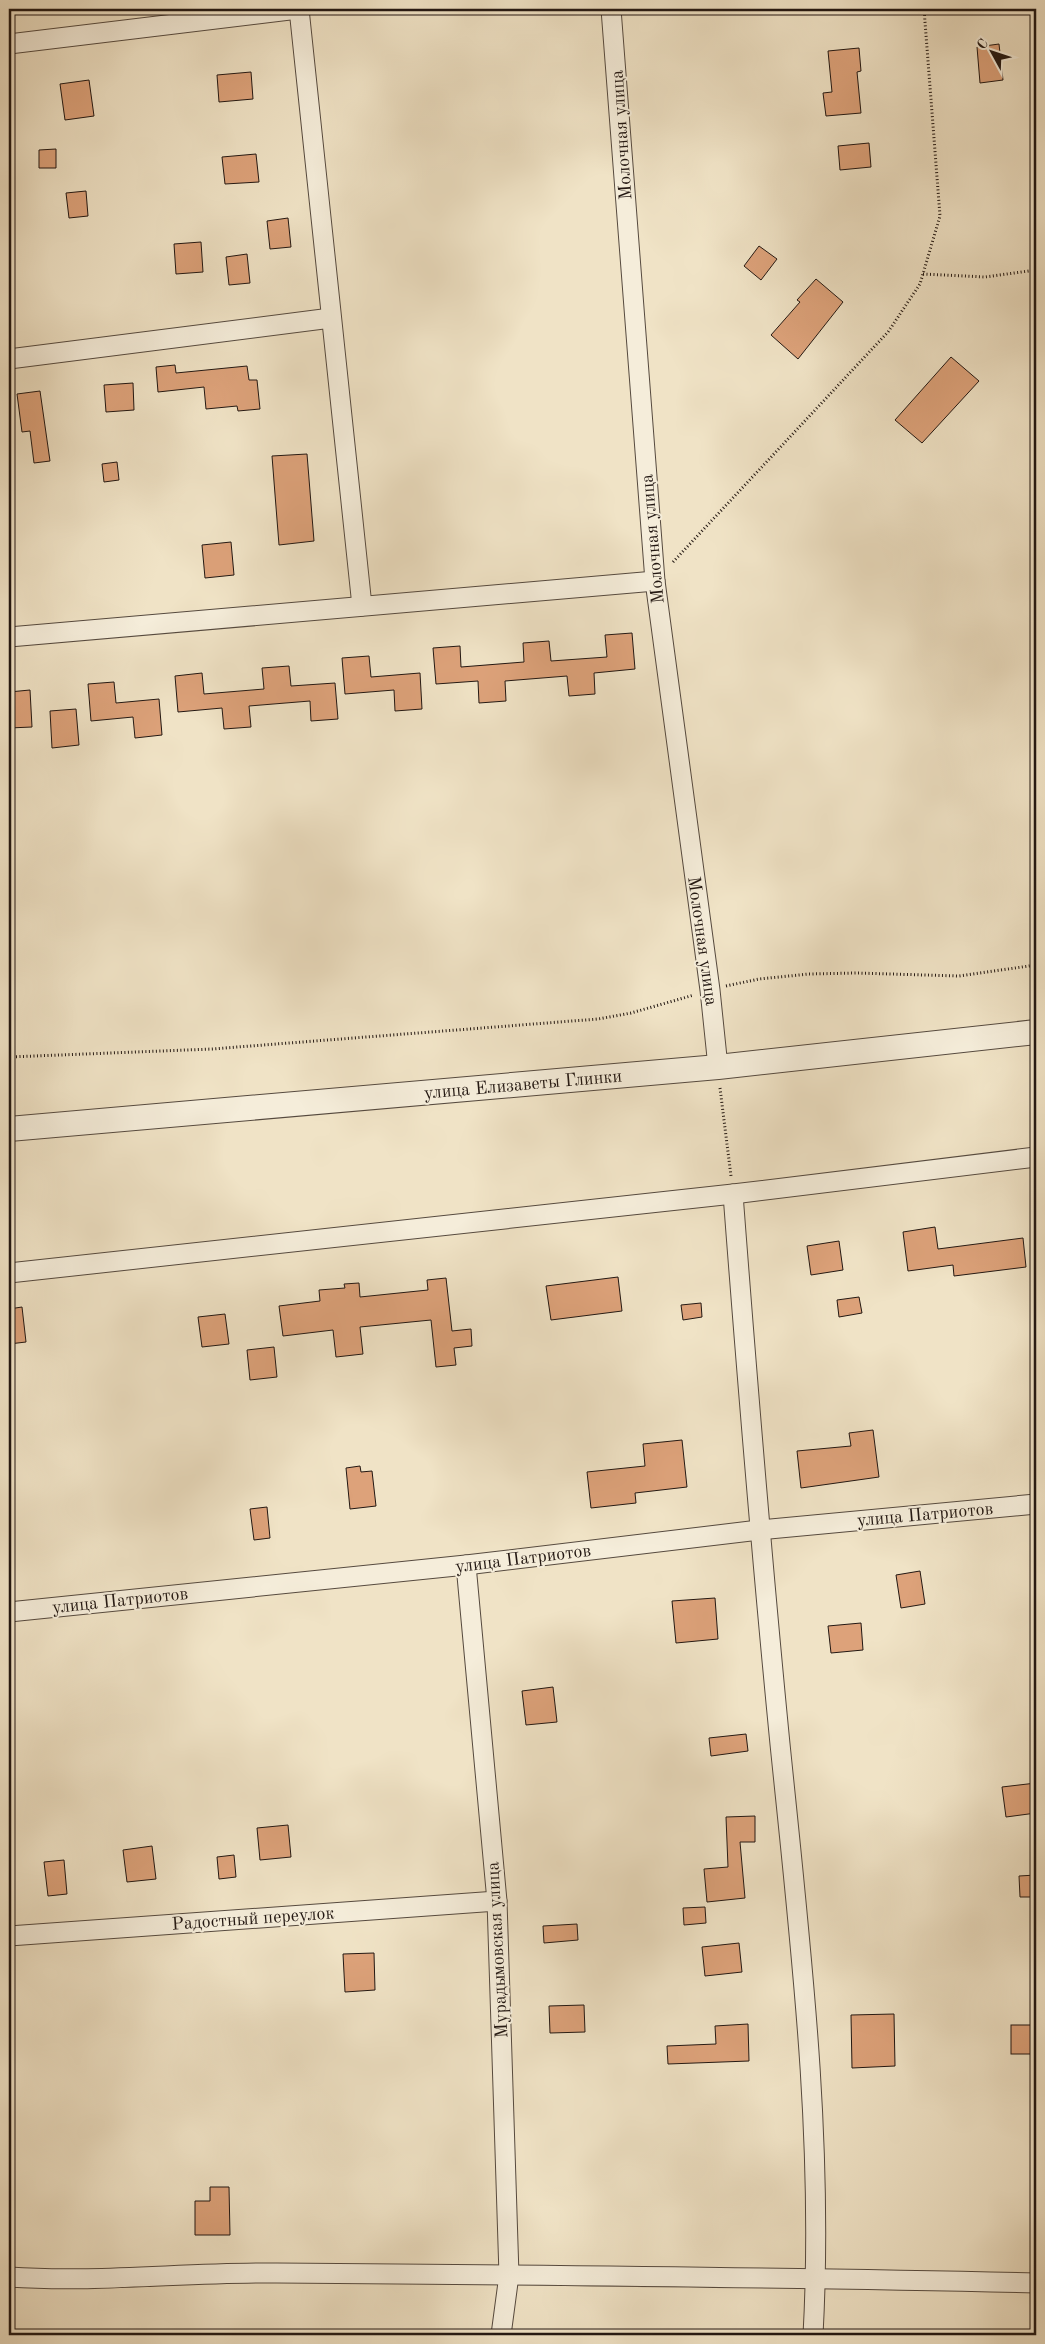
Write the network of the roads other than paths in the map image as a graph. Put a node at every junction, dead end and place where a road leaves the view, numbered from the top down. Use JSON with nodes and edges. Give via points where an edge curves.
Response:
{"nodes":[{"id":1,"x":299,"y":9,"type":"edge"},
{"id":2,"x":611,"y":9,"type":"edge"},
{"id":3,"x":9,"y":44,"type":"edge"},
{"id":4,"x":331,"y":318,"type":"junction"},
{"id":5,"x":9,"y":358,"type":"edge"},
{"id":6,"x":655,"y":581,"type":"junction"},
{"id":7,"x":362,"y":606,"type":"junction"},
{"id":8,"x":9,"y":637,"type":"edge"},
{"id":9,"x":1036,"y":1032,"type":"edge"},
{"id":10,"x":718,"y":1067,"type":"junction"},
{"id":11,"x":9,"y":1129,"type":"edge"},
{"id":12,"x":1036,"y":1157,"type":"edge"},
{"id":13,"x":733,"y":1194,"type":"junction"},
{"id":14,"x":9,"y":1273,"type":"edge"},
{"id":15,"x":1036,"y":1504,"type":"edge"},
{"id":16,"x":759,"y":1530,"type":"junction"},
{"id":17,"x":466,"y":1565,"type":"junction"},
{"id":18,"x":9,"y":1612,"type":"edge"},
{"id":19,"x":497,"y":1900,"type":"junction"},
{"id":20,"x":9,"y":1936,"type":"edge"},
{"id":21,"x":509,"y":2275,"type":"junction"},
{"id":22,"x":9,"y":2276,"type":"edge"},
{"id":23,"x":816,"y":2278,"type":"junction"},
{"id":24,"x":1036,"y":2283,"type":"edge"},
{"id":25,"x":501,"y":2335,"type":"edge"},
{"id":26,"x":813,"y":2335,"type":"edge"}],
"edges":[{"from":1,"to":3,"type":"street"},
{"from":1,"to":4,"type":"street"},
{"from":2,"to":6,"type":"street","name":"Молочная улица"},
{"from":4,"to":5,"type":"street"},
{"from":4,"to":7,"type":"street"},
{"from":6,"to":7,"type":"street"},
{"from":6,"to":10,"type":"street","name":"Молочная улица"},
{"from":7,"to":8,"type":"street"},
{"from":9,"to":10,"type":"street","name":"улица Елизаветы Глинки"},
{"from":10,"to":11,"type":"street","name":"улица Елизаветы Глинки"},
{"from":12,"to":13,"type":"street"},
{"from":13,"to":14,"type":"street"},
{"from":13,"to":16,"type":"street"},
{"from":15,"to":16,"type":"street","name":"улица Патриотов"},
{"from":16,"to":17,"type":"street","name":"улица Патриотов"},
{"from":16,"to":23,"type":"street","via":[[810,2037]]},
{"from":17,"to":18,"type":"street","name":"улица Патриотов"},
{"from":17,"to":19,"type":"street","name":"Мурадымовская улица"},
{"from":19,"to":20,"type":"street","name":"Радостный переулок"},
{"from":19,"to":21,"type":"street","name":"Мурадымовская улица"},
{"from":21,"to":22,"type":"street","via":[[237,2272],[60,2280]]},
{"from":21,"to":23,"type":"street"},
{"from":21,"to":25,"type":"street","name":"Мурадымовская улица"},
{"from":23,"to":24,"type":"street"},
{"from":23,"to":26,"type":"street"}]}
